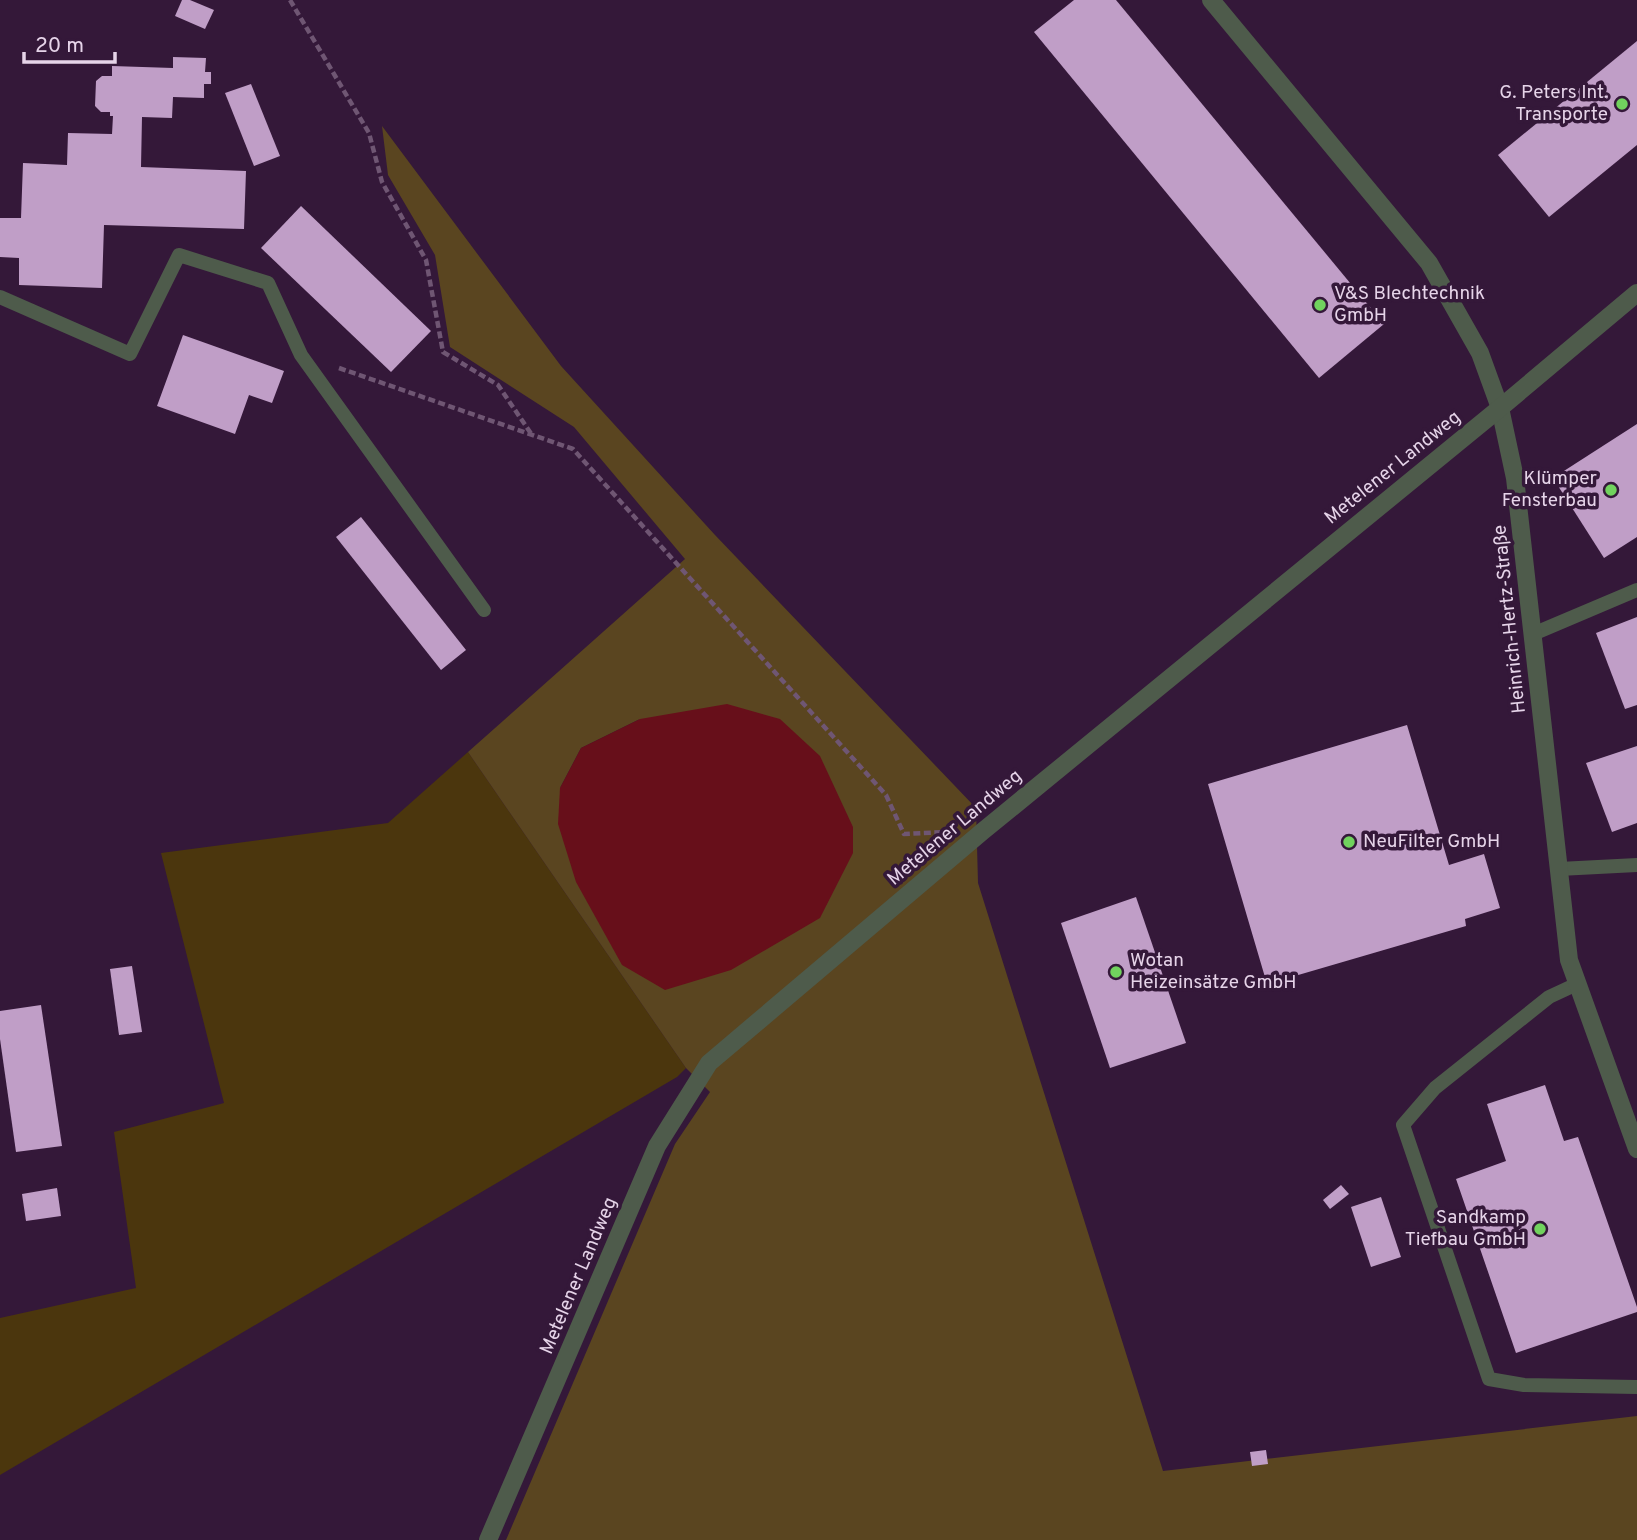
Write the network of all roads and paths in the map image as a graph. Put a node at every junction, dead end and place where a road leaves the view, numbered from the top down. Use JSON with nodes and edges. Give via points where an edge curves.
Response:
{"nodes":[{"id":1,"x":290,"y":0,"type":"edge"},
{"id":2,"x":1211,"y":0,"type":"edge"},
{"id":3,"x":1637,"y":293,"type":"edge"},
{"id":4,"x":0,"y":297,"type":"edge"},
{"id":5,"x":301,"y":355,"type":"junction"},
{"id":6,"x":1500,"y":408,"type":"junction"},
{"id":7,"x":532,"y":435,"type":"junction"},
{"id":8,"x":1637,"y":590,"type":"edge"},
{"id":9,"x":484,"y":610,"type":"dead end"},
{"id":10,"x":1533,"y":634,"type":"junction"},
{"id":11,"x":983,"y":831,"type":"junction"},
{"id":12,"x":1637,"y":865,"type":"edge"},
{"id":13,"x":1559,"y":869,"type":"junction"},
{"id":14,"x":1577,"y":984,"type":"junction"},
{"id":15,"x":1632,"y":1119,"type":"edge"},
{"id":16,"x":1637,"y":1149,"type":"edge"},
{"id":17,"x":1637,"y":1387,"type":"edge"},
{"id":18,"x":488,"y":1540,"type":"edge"}],
"edges":[{"from":1,"to":7,"type":"path","via":[[369,134],[382,182],[426,260],[443,352],[498,385]]},
{"from":2,"to":6,"type":"street","name":"Heinrich-Hertz-Straße","via":[[1429,263],[1480,353]]},
{"from":3,"to":6,"type":"street","name":"Metelener Landweg"},
{"from":4,"to":5,"type":"lane","via":[[130,354],[179,255],[268,283]]},
{"from":5,"to":7,"type":"path"},
{"from":5,"to":9,"type":"lane"},
{"from":6,"to":10,"type":"street","name":"Heinrich-Hertz-Straße","via":[[1515,478]]},
{"from":6,"to":11,"type":"street","name":"Metelener Landweg"},
{"from":7,"to":11,"type":"path","via":[[573,449],[886,794],[904,834]]},
{"from":8,"to":10,"type":"lane"},
{"from":10,"to":13,"type":"street","name":"Heinrich-Hertz-Straße"},
{"from":11,"to":18,"type":"street","name":"Metelener Landweg","via":[[709,1063],[657,1146]]},
{"from":12,"to":13,"type":"lane"},
{"from":13,"to":14,"type":"street","name":"Heinrich-Hertz-Straße","via":[[1569,960]]},
{"from":14,"to":15,"type":"street","name":"Heinrich-Hertz-Straße"},
{"from":14,"to":17,"type":"lane","via":[[1549,996],[1435,1088],[1403,1125],[1489,1379],[1524,1385]]},
{"from":15,"to":16,"type":"street","name":"Heinrich-Hertz-Straße"}]}
